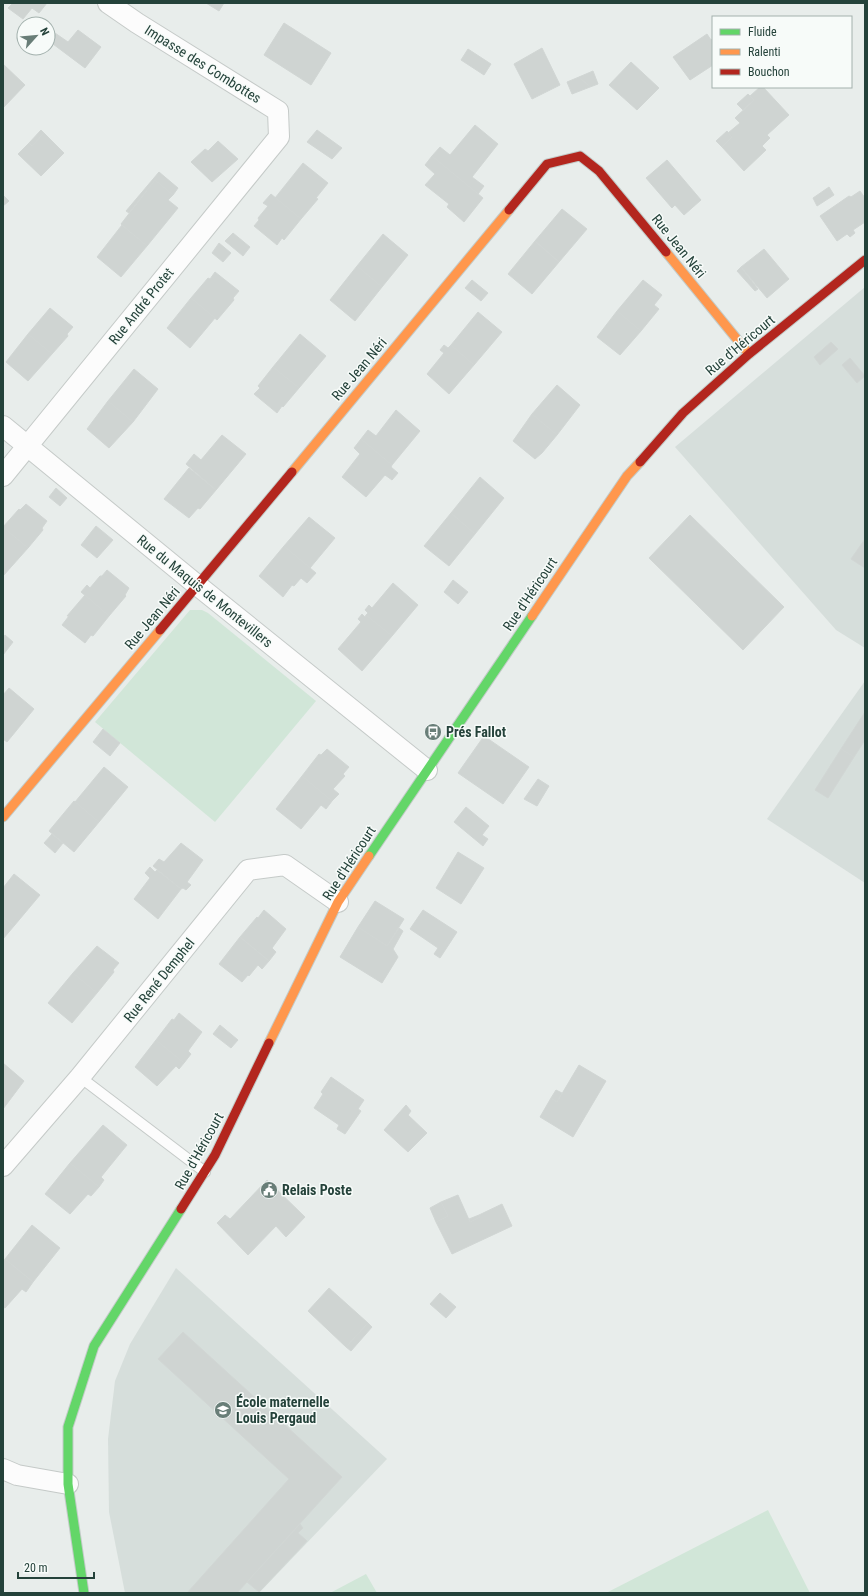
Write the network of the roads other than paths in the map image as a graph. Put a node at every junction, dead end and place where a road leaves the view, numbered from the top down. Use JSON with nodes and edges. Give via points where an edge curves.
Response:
{"nodes":[{"id":1,"x":108,"y":3,"type":"edge"},
{"id":2,"x":279,"y":137,"type":"joint"},
{"id":3,"x":865,"y":260,"type":"edge"},
{"id":4,"x":749,"y":354,"type":"junction"},
{"id":5,"x":3,"y":426,"type":"edge"},
{"id":6,"x":28,"y":446,"type":"junction"},
{"id":7,"x":3,"y":476,"type":"edge"},
{"id":8,"x":197,"y":585,"type":"junction"},
{"id":9,"x":427,"y":770,"type":"junction"},
{"id":10,"x":3,"y":817,"type":"edge"},
{"id":11,"x":338,"y":902,"type":"junction"},
{"id":12,"x":80,"y":1077,"type":"junction"},
{"id":13,"x":3,"y":1166,"type":"edge"},
{"id":14,"x":205,"y":1172,"type":"junction"},
{"id":15,"x":3,"y":1469,"type":"edge"},
{"id":16,"x":68,"y":1484,"type":"junction"},
{"id":17,"x":84,"y":1593,"type":"edge"}],
"edges":[{"from":1,"to":2,"type":"street","name":"Impasse des Combottes","via":[[278,111]]},
{"from":2,"to":6,"type":"street","name":"Rue André Protet"},
{"from":3,"to":4,"type":"street","name":"Rue d'Héricourt"},
{"from":4,"to":8,"type":"street","name":"Rue Jean Néri","via":[[599,171],[580,156],[547,164]]},
{"from":4,"to":9,"type":"street","name":"Rue d'Héricourt","via":[[683,412],[627,476]]},
{"from":5,"to":6,"type":"street","name":"Rue du Maquis de Montevillers"},
{"from":6,"to":7,"type":"street","name":"Rue André Protet"},
{"from":6,"to":8,"type":"street","name":"Rue du Maquis de Montevillers"},
{"from":8,"to":9,"type":"street","name":"Rue du Maquis de Montevillers"},
{"from":8,"to":10,"type":"street","name":"Rue Jean Néri"},
{"from":9,"to":11,"type":"street","name":"Rue d'Héricourt"},
{"from":11,"to":12,"type":"street","name":"Rue René Demphel","via":[[285,865],[248,870]]},
{"from":11,"to":14,"type":"street","name":"Rue d'Héricourt"},
{"from":12,"to":13,"type":"street","name":"Rue René Demphel"},
{"from":12,"to":14,"type":"lane"},
{"from":14,"to":16,"type":"street","name":"Rue d'Héricourt","via":[[94,1346],[68,1427]]},
{"from":15,"to":16,"type":"street","via":[[17,1475]]},
{"from":16,"to":17,"type":"street","name":"Rue d'Héricourt"}]}
